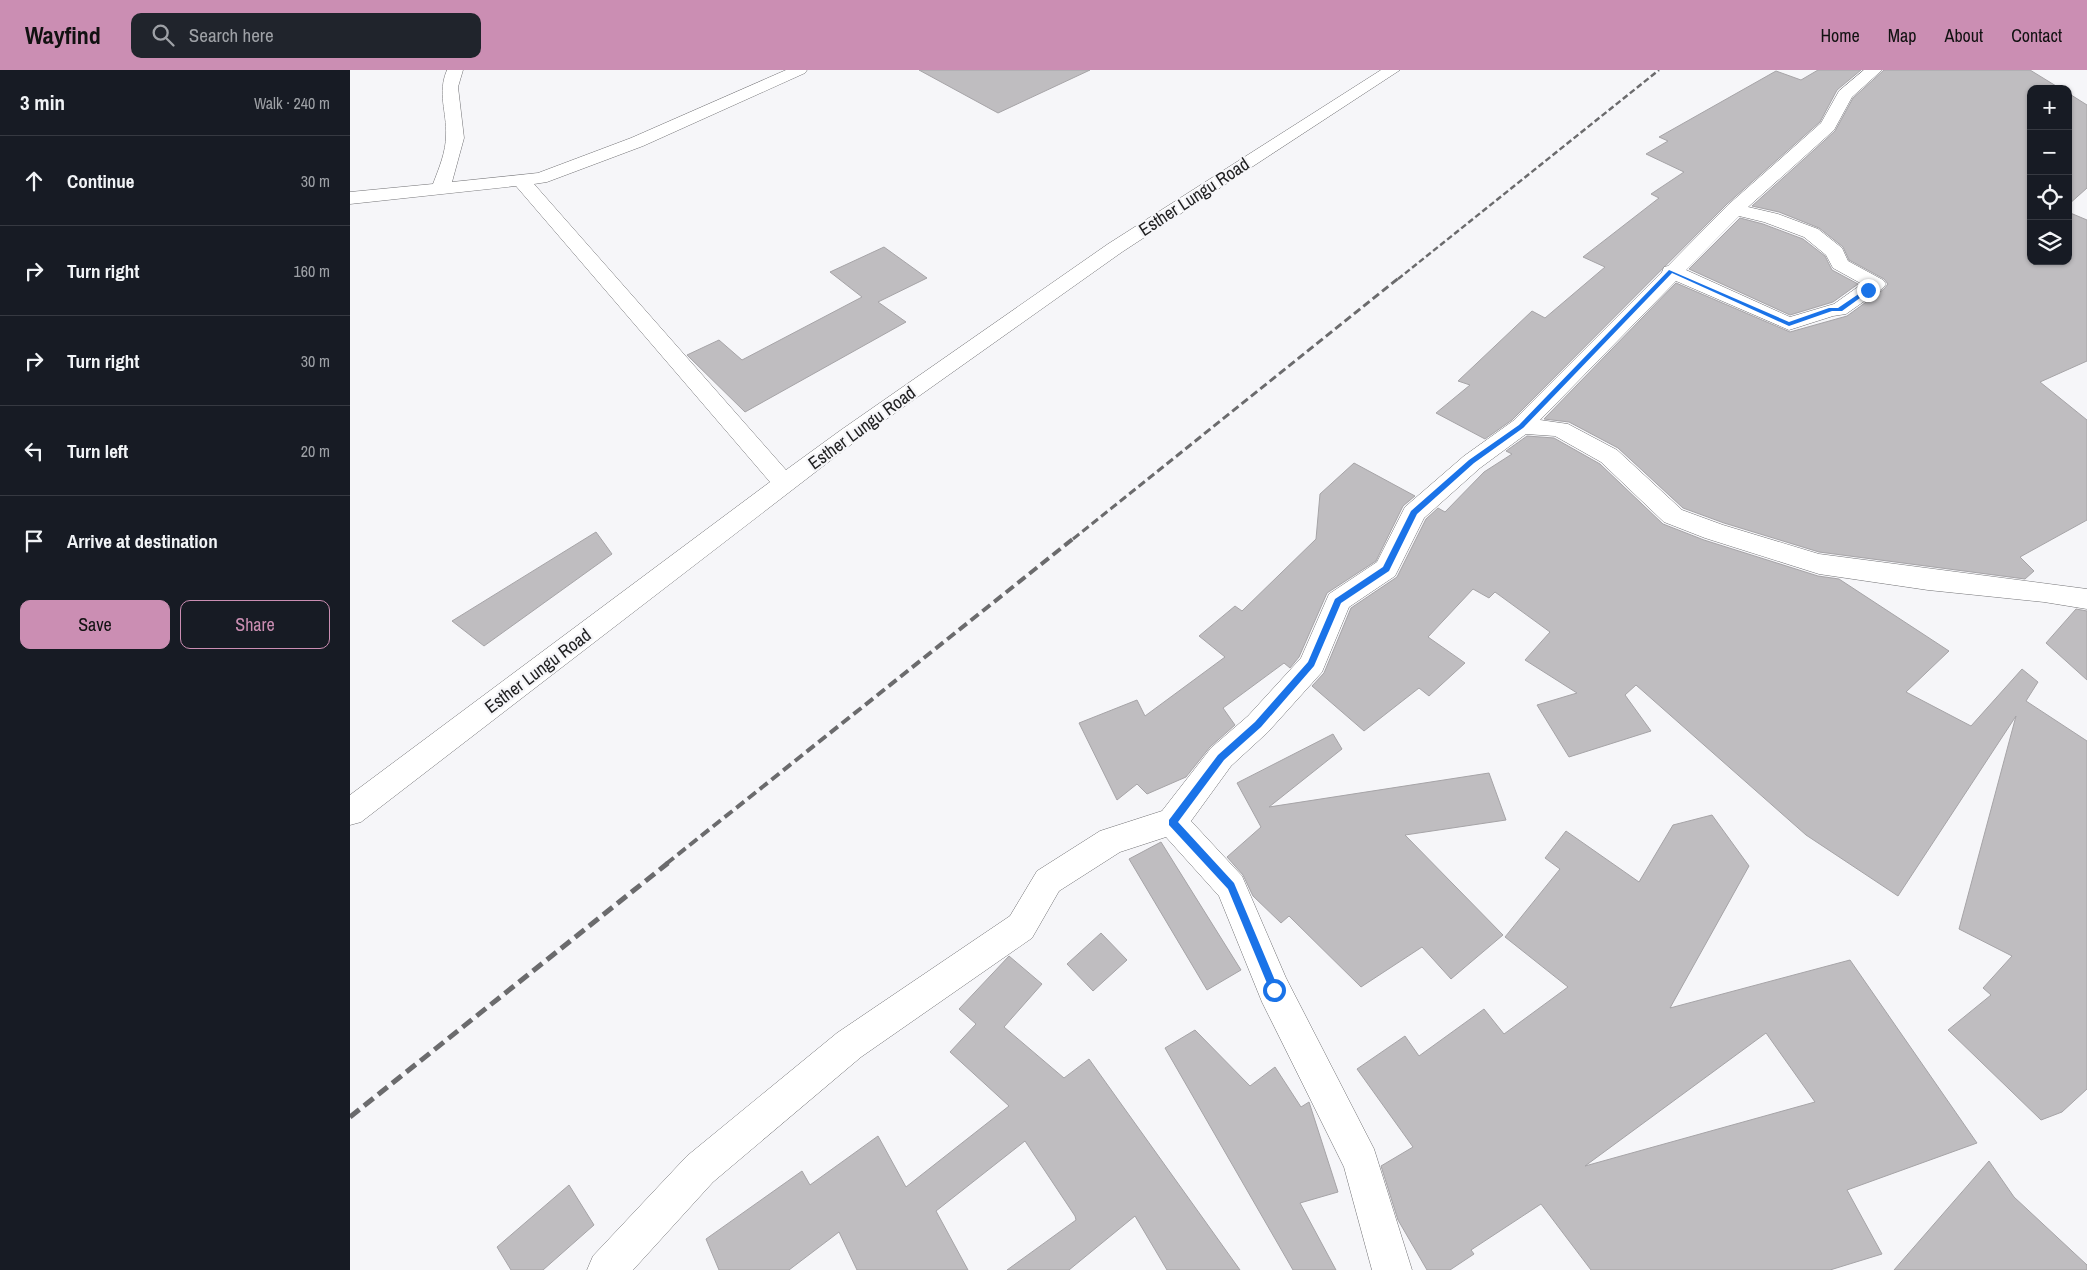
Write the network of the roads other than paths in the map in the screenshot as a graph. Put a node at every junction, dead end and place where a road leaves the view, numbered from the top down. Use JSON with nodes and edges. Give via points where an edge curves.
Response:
{"nodes":[{"id":1,"x":455,"y":70,"type":"edge"},
{"id":2,"x":799,"y":70,"type":"edge"},
{"id":3,"x":1392,"y":70,"type":"edge"},
{"id":4,"x":1874,"y":70,"type":"edge"},
{"id":5,"x":521,"y":181,"type":"junction"},
{"id":6,"x":440,"y":190,"type":"junction"},
{"id":7,"x":350,"y":198,"type":"edge"},
{"id":8,"x":1735,"y":208,"type":"junction"},
{"id":9,"x":1671,"y":271,"type":"junction"},
{"id":10,"x":1521,"y":426,"type":"junction"},
{"id":11,"x":785,"y":484,"type":"junction"},
{"id":12,"x":2087,"y":598,"type":"edge"},
{"id":13,"x":350,"y":812,"type":"edge"},
{"id":14,"x":1172,"y":822,"type":"junction"},
{"id":15,"x":607,"y":1270,"type":"edge"},
{"id":16,"x":1392,"y":1270,"type":"edge"}],
"edges":[{"from":1,"to":6,"type":"street","via":[[450,78],[449,96],[455,139]]},
{"from":2,"to":5,"type":"street","via":[[589,161],[541,178]]},
{"from":3,"to":11,"type":"street","name":"Esther Lungu Road","via":[[1115,248],[849,435]]},
{"from":4,"to":8,"type":"street","via":[[1845,94],[1828,126]]},
{"from":5,"to":6,"type":"street"},
{"from":5,"to":11,"type":"street"},
{"from":6,"to":7,"type":"street"},
{"from":8,"to":9,"type":"street"},
{"from":8,"to":9,"type":"street","via":[[1811,233],[1835,252],[1840,264],[1876,284],[1839,310],[1789,324]]},
{"from":9,"to":10,"type":"street"},
{"from":10,"to":12,"type":"street","via":[[1560,429],[1610,456],[1673,516],[1819,564]]},
{"from":10,"to":14,"type":"street","via":[[1472,462],[1414,512],[1386,569],[1338,601],[1312,664],[1258,724],[1221,757]]},
{"from":11,"to":13,"type":"street","name":"Esther Lungu Road"},
{"from":14,"to":15,"type":"street","via":[[1111,841],[1048,881],[1021,927],[841,1051],[700,1169]]},
{"from":14,"to":16,"type":"street","via":[[1231,886],[1274,990],[1362,1162]]}]}
